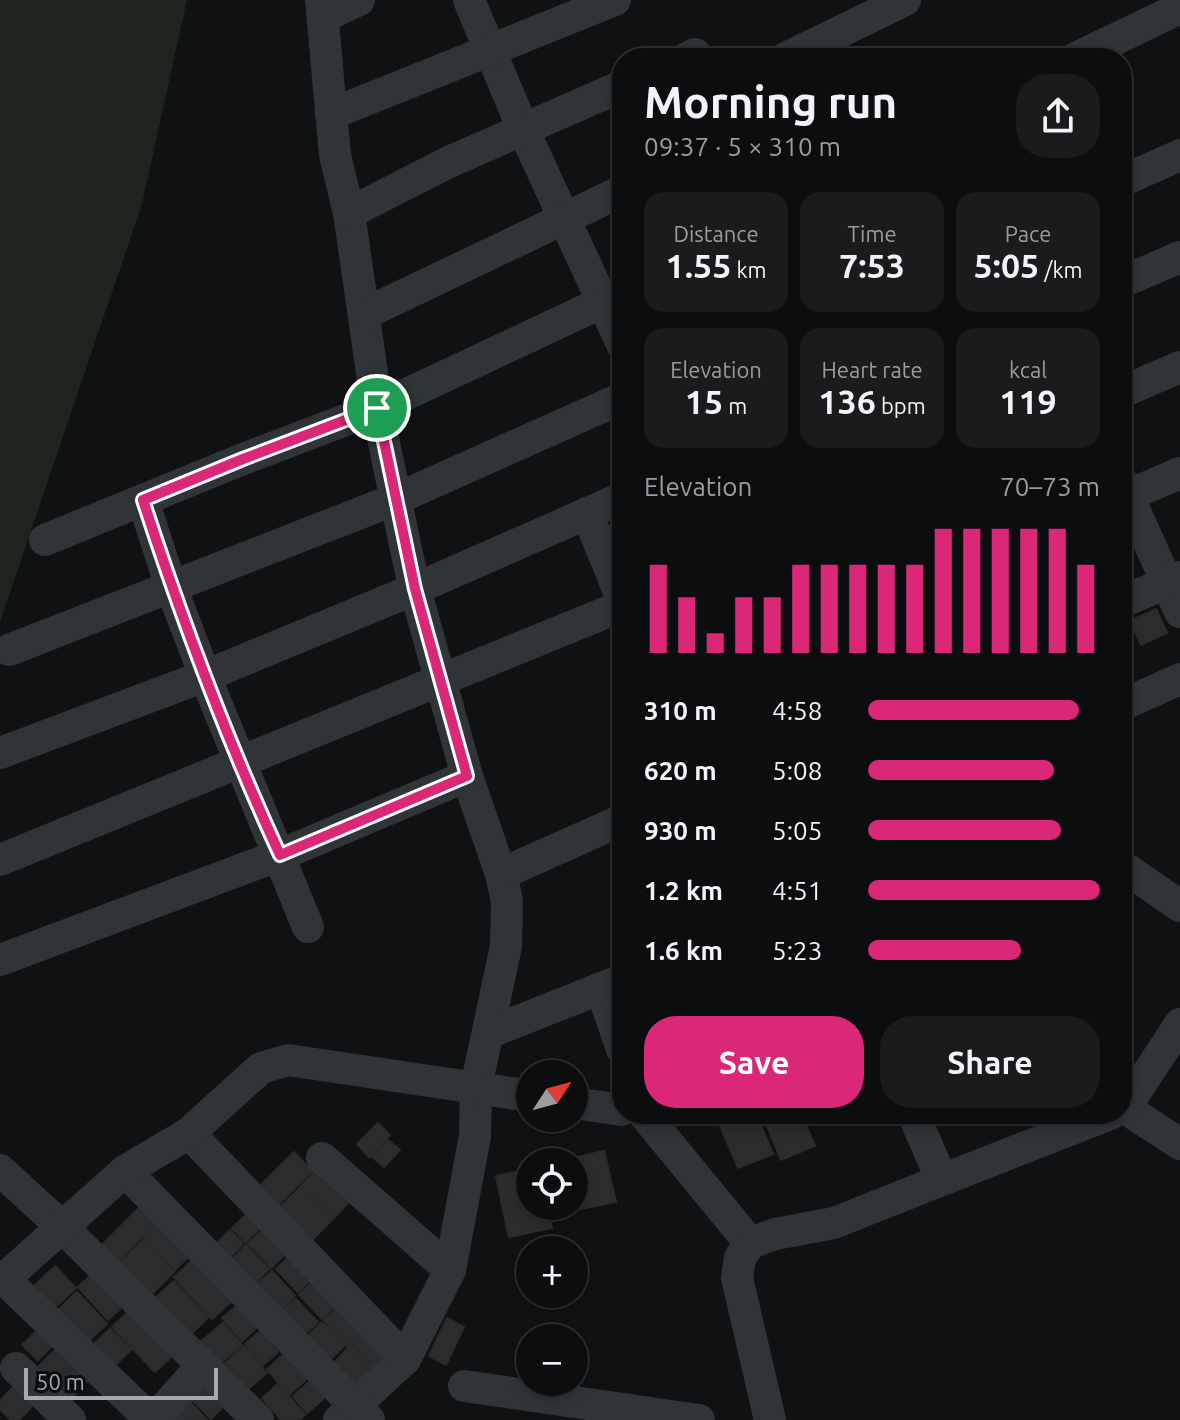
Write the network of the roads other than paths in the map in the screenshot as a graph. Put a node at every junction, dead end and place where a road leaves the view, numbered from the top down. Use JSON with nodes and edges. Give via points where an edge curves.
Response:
{"nodes":[{"id":1,"x":359,"y":0,"type":"edge"},
{"id":2,"x":469,"y":0,"type":"edge"},
{"id":3,"x":615,"y":0,"type":"edge"},
{"id":4,"x":905,"y":0,"type":"edge"},
{"id":5,"x":322,"y":8,"type":"edge"},
{"id":6,"x":1180,"y":8,"type":"edge"},
{"id":7,"x":807,"y":48,"type":"edge"},
{"id":8,"x":1097,"y":48,"type":"edge"},
{"id":9,"x":490,"y":51,"type":"junction"},
{"id":10,"x":612,"y":90,"type":"edge"},
{"id":11,"x":331,"y":114,"type":"junction"},
{"id":12,"x":523,"y":129,"type":"junction"},
{"id":13,"x":1180,"y":155,"type":"edge"},
{"id":14,"x":1132,"y":177,"type":"edge"},
{"id":15,"x":612,"y":196,"type":"edge"},
{"id":16,"x":349,"y":213,"type":"junction"},
{"id":17,"x":564,"y":219,"type":"junction"},
{"id":18,"x":1180,"y":257,"type":"edge"},
{"id":19,"x":1132,"y":278,"type":"edge"},
{"id":20,"x":612,"y":297,"type":"edge"},
{"id":21,"x":364,"y":314,"type":"junction"},
{"id":22,"x":1180,"y":367,"type":"edge"},
{"id":23,"x":1132,"y":388,"type":"edge"},
{"id":24,"x":612,"y":402,"type":"edge"},
{"id":25,"x":377,"y":408,"type":"junction"},
{"id":26,"x":1180,"y":473,"type":"edge"},
{"id":27,"x":1132,"y":489,"type":"edge"},
{"id":28,"x":396,"y":499,"type":"junction"},
{"id":29,"x":143,"y":500,"type":"junction"},
{"id":30,"x":612,"y":502,"type":"edge"},
{"id":31,"x":1132,"y":506,"type":"edge"},
{"id":32,"x":587,"y":513,"type":"junction"},
{"id":33,"x":45,"y":540,"type":"dead end"},
{"id":34,"x":612,"y":574,"type":"edge"},
{"id":35,"x":1173,"y":580,"type":"edge"},
{"id":36,"x":171,"y":587,"type":"junction"},
{"id":37,"x":415,"y":589,"type":"junction"},
{"id":38,"x":1132,"y":598,"type":"edge"},
{"id":39,"x":612,"y":610,"type":"edge"},
{"id":40,"x":1180,"y":612,"type":"edge"},
{"id":41,"x":9,"y":650,"type":"dead end"},
{"id":42,"x":205,"y":676,"type":"junction"},
{"id":43,"x":1180,"y":679,"type":"edge"},
{"id":44,"x":441,"y":681,"type":"junction"},
{"id":45,"x":1132,"y":701,"type":"edge"},
{"id":46,"x":0,"y":753,"type":"edge"},
{"id":47,"x":240,"y":763,"type":"junction"},
{"id":48,"x":467,"y":776,"type":"junction"},
{"id":49,"x":612,"y":824,"type":"edge"},
{"id":50,"x":280,"y":855,"type":"junction"},
{"id":51,"x":0,"y":860,"type":"edge"},
{"id":52,"x":1132,"y":873,"type":"edge"},
{"id":53,"x":501,"y":874,"type":"junction"},
{"id":54,"x":1180,"y":906,"type":"edge"},
{"id":55,"x":308,"y":927,"type":"dead end"},
{"id":56,"x":0,"y":960,"type":"edge"},
{"id":57,"x":612,"y":984,"type":"edge"},
{"id":58,"x":1180,"y":1024,"type":"edge"},
{"id":59,"x":488,"y":1033,"type":"junction"},
{"id":60,"x":476,"y":1087,"type":"junction"},
{"id":61,"x":1132,"y":1092,"type":"edge"},
{"id":62,"x":516,"y":1094,"type":"edge"},
{"id":63,"x":588,"y":1105,"type":"edge"},
{"id":64,"x":612,"y":1109,"type":"edge"},
{"id":65,"x":1132,"y":1118,"type":"edge"},
{"id":66,"x":652,"y":1124,"type":"edge"},
{"id":67,"x":917,"y":1124,"type":"edge"},
{"id":68,"x":1086,"y":1124,"type":"edge"},
{"id":69,"x":189,"y":1133,"type":"junction"},
{"id":70,"x":1180,"y":1144,"type":"edge"},
{"id":71,"x":322,"y":1158,"type":"dead end"},
{"id":72,"x":0,"y":1170,"type":"edge"},
{"id":73,"x":125,"y":1171,"type":"junction"},
{"id":74,"x":942,"y":1180,"type":"junction"},
{"id":75,"x":62,"y":1227,"type":"junction"},
{"id":76,"x":750,"y":1243,"type":"junction"},
{"id":77,"x":450,"y":1270,"type":"junction"},
{"id":78,"x":405,"y":1359,"type":"junction"},
{"id":79,"x":203,"y":1365,"type":"junction"},
{"id":80,"x":16,"y":1368,"type":"dead end"},
{"id":81,"x":464,"y":1386,"type":"dead end"},
{"id":82,"x":354,"y":1415,"type":"edge"},
{"id":83,"x":70,"y":1420,"type":"edge"},
{"id":84,"x":153,"y":1420,"type":"edge"},
{"id":85,"x":258,"y":1420,"type":"edge"},
{"id":86,"x":699,"y":1420,"type":"edge"},
{"id":87,"x":770,"y":1420,"type":"edge"}],
"edges":[{"from":1,"to":5,"type":"street"},
{"from":2,"to":9,"type":"street"},
{"from":3,"to":9,"type":"street"},
{"from":4,"to":7,"type":"street"},
{"from":5,"to":11,"type":"street"},
{"from":6,"to":8,"type":"street"},
{"from":9,"to":11,"type":"street"},
{"from":9,"to":12,"type":"street"},
{"from":10,"to":12,"type":"street"},
{"from":11,"to":16,"type":"street"},
{"from":12,"to":16,"type":"street"},
{"from":12,"to":17,"type":"street"},
{"from":13,"to":14,"type":"street"},
{"from":15,"to":17,"type":"street"},
{"from":16,"to":21,"type":"street"},
{"from":17,"to":20,"type":"street"},
{"from":17,"to":21,"type":"street"},
{"from":18,"to":19,"type":"street"},
{"from":20,"to":25,"type":"street"},
{"from":21,"to":25,"type":"street"},
{"from":22,"to":23,"type":"street"},
{"from":24,"to":28,"type":"street"},
{"from":25,"to":28,"type":"street"},
{"from":25,"to":29,"type":"street"},
{"from":26,"to":27,"type":"street"},
{"from":28,"to":36,"type":"street"},
{"from":28,"to":37,"type":"street"},
{"from":29,"to":33,"type":"street"},
{"from":29,"to":36,"type":"street"},
{"from":30,"to":32,"type":"street"},
{"from":31,"to":35,"type":"street"},
{"from":32,"to":34,"type":"street"},
{"from":32,"to":37,"type":"street"},
{"from":35,"to":38,"type":"street"},
{"from":35,"to":40,"type":"street"},
{"from":36,"to":41,"type":"street"},
{"from":36,"to":42,"type":"street"},
{"from":37,"to":42,"type":"street"},
{"from":37,"to":44,"type":"street"},
{"from":39,"to":44,"type":"street"},
{"from":42,"to":46,"type":"street"},
{"from":42,"to":47,"type":"street"},
{"from":43,"to":45,"type":"street"},
{"from":44,"to":47,"type":"street"},
{"from":44,"to":48,"type":"street"},
{"from":47,"to":50,"type":"street"},
{"from":47,"to":51,"type":"street"},
{"from":48,"to":50,"type":"street"},
{"from":48,"to":53,"type":"street"},
{"from":49,"to":53,"type":"street"},
{"from":50,"to":55,"type":"street"},
{"from":50,"to":56,"type":"street"},
{"from":52,"to":54,"type":"street"},
{"from":53,"to":59,"type":"street","via":[[507,901],[506,946]]},
{"from":57,"to":59,"type":"street"},
{"from":58,"to":61,"type":"street"},
{"from":59,"to":60,"type":"street"},
{"from":60,"to":62,"type":"street"},
{"from":60,"to":69,"type":"street","via":[[288,1060],[261,1068]]},
{"from":60,"to":77,"type":"street","via":[[475,1136]]},
{"from":63,"to":64,"type":"street"},
{"from":65,"to":70,"type":"street"},
{"from":66,"to":76,"type":"street"},
{"from":67,"to":74,"type":"street"},
{"from":68,"to":74,"type":"street"},
{"from":69,"to":73,"type":"street"},
{"from":69,"to":78,"type":"street"},
{"from":71,"to":77,"type":"street"},
{"from":72,"to":75,"type":"street"},
{"from":73,"to":75,"type":"street"},
{"from":73,"to":82,"type":"street"},
{"from":74,"to":76,"type":"street","via":[[834,1223]]},
{"from":75,"to":79,"type":"street"},
{"from":75,"to":84,"type":"street","via":[[4,1279]]},
{"from":76,"to":87,"type":"street","via":[[740,1258],[737,1278]]},
{"from":77,"to":78,"type":"street"},
{"from":78,"to":82,"type":"street"},
{"from":79,"to":84,"type":"street"},
{"from":79,"to":85,"type":"street"},
{"from":80,"to":83,"type":"street"},
{"from":81,"to":86,"type":"street"}]}
